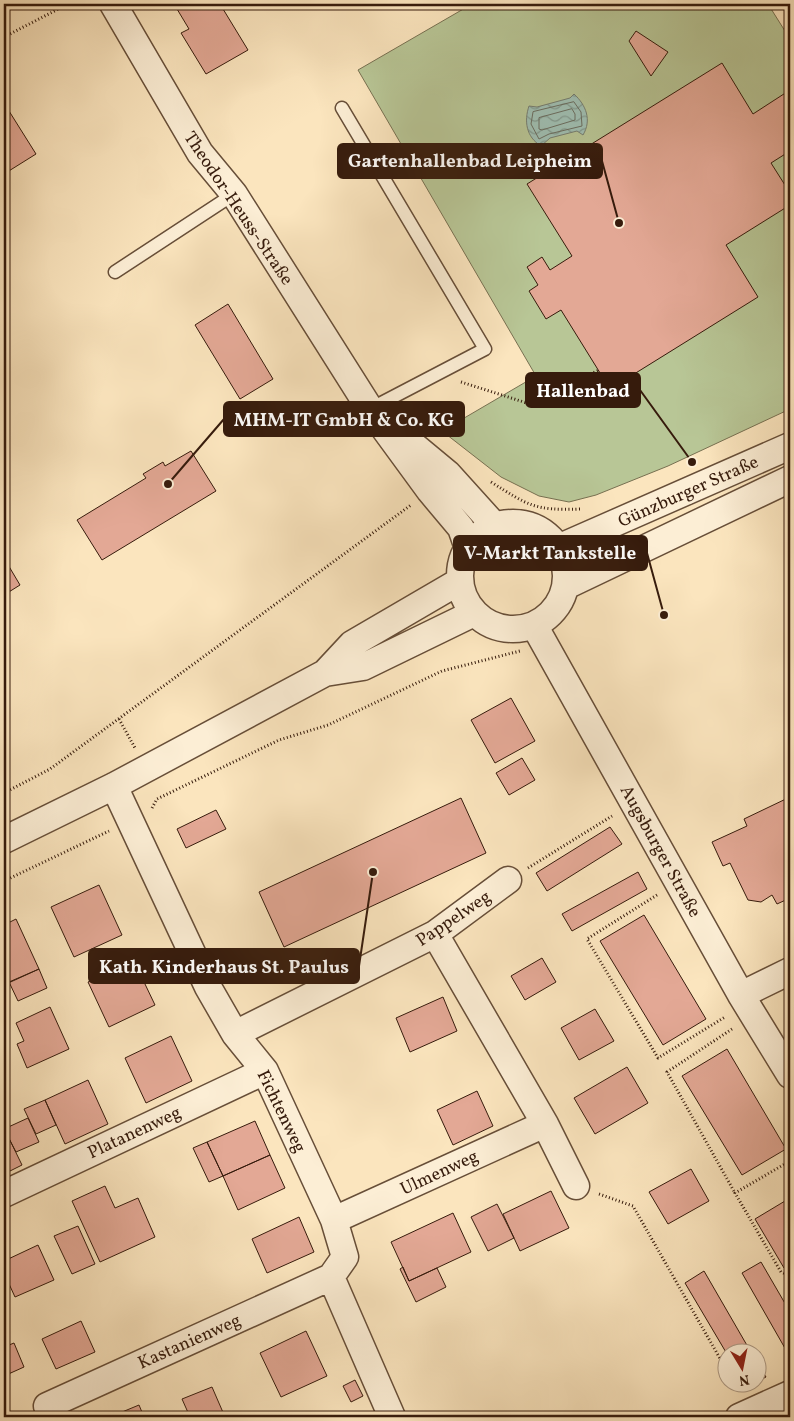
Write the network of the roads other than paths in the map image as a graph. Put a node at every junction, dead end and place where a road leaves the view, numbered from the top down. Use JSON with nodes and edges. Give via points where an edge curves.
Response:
{"nodes":[{"id":1,"x":113,"y":4,"type":"edge"},
{"id":2,"x":342,"y":108,"type":"dead end"},
{"id":3,"x":234,"y":194,"type":"junction"},
{"id":4,"x":115,"y":272,"type":"dead end"},
{"id":5,"x":370,"y":409,"type":"junction"},
{"id":6,"x":790,"y":446,"type":"edge"},
{"id":7,"x":790,"y":479,"type":"edge"},
{"id":8,"x":495,"y":526,"type":"junction"},
{"id":9,"x":468,"y":548,"type":"junction"},
{"id":10,"x":558,"y":548,"type":"junction"},
{"id":11,"x":460,"y":581,"type":"junction"},
{"id":12,"x":566,"y":586,"type":"junction"},
{"id":13,"x":474,"y":612,"type":"junction"},
{"id":14,"x":534,"y":625,"type":"junction"},
{"id":15,"x":325,"y":673,"type":"junction"},
{"id":16,"x":114,"y":786,"type":"junction"},
{"id":17,"x":4,"y":840,"type":"edge"},
{"id":18,"x":508,"y":880,"type":"road end"},
{"id":19,"x":435,"y":934,"type":"junction"},
{"id":20,"x":790,"y":971,"type":"edge"},
{"id":21,"x":747,"y":1005,"type":"junction"},
{"id":22,"x":235,"y":1034,"type":"junction"},
{"id":23,"x":265,"y":1071,"type":"junction"},
{"id":24,"x":790,"y":1075,"type":"edge"},
{"id":25,"x":544,"y":1124,"type":"junction"},
{"id":26,"x":576,"y":1186,"type":"road end"},
{"id":27,"x":4,"y":1194,"type":"edge"},
{"id":28,"x":334,"y":1220,"type":"junction"},
{"id":29,"x":331,"y":1277,"type":"junction"},
{"id":30,"x":790,"y":1394,"type":"edge"},
{"id":31,"x":47,"y":1406,"type":"dead end"},
{"id":32,"x":392,"y":1417,"type":"edge"},
{"id":33,"x":739,"y":1417,"type":"edge"}],
"edges":[{"from":1,"to":3,"type":"street","name":"Theodor-Heuss-Straße","via":[[200,153]]},
{"from":2,"to":5,"type":"lane","via":[[485,349]]},
{"from":3,"to":4,"type":"lane"},
{"from":3,"to":5,"type":"street","name":"Theodor-Heuss-Straße"},
{"from":5,"to":8,"type":"street","name":"Theodor-Heuss-Straße","via":[[448,474]]},
{"from":5,"to":9,"type":"street","name":"Theodor-Heuss-Straße","via":[[461,528]]},
{"from":6,"to":10,"type":"street","name":"Günzburger Straße"},
{"from":7,"to":12,"type":"street","name":"Günzburger Straße"},
{"from":8,"to":9,"type":"street","via":[[484,531]]},
{"from":8,"to":10,"type":"street","via":[[507,523],[531,526],[551,538]]},
{"from":9,"to":11,"type":"street","via":[[460,569]]},
{"from":10,"to":12,"type":"street","via":[[567,573]]},
{"from":11,"to":13,"type":"street","via":[[464,598]]},
{"from":11,"to":15,"type":"street","via":[[352,644]]},
{"from":12,"to":14,"type":"street","via":[[555,610]]},
{"from":13,"to":14,"type":"street","via":[[491,626],[523,629]]},
{"from":13,"to":15,"type":"street","via":[[363,667]]},
{"from":14,"to":21,"type":"street","name":"Augsburger Straße"},
{"from":15,"to":16,"type":"street"},
{"from":16,"to":17,"type":"street"},
{"from":16,"to":22,"type":"street","name":"Fichtenweg","via":[[208,987]]},
{"from":18,"to":19,"type":"street","name":"Pappelweg"},
{"from":19,"to":22,"type":"street","name":"Pappelweg"},
{"from":19,"to":25,"type":"street"},
{"from":20,"to":21,"type":"street"},
{"from":21,"to":24,"type":"street","name":"Augsburger Straße"},
{"from":22,"to":23,"type":"street","name":"Fichtenweg"},
{"from":23,"to":27,"type":"street","name":"Platanenweg"},
{"from":23,"to":28,"type":"street","name":"Fichtenweg"},
{"from":25,"to":26,"type":"street"},
{"from":25,"to":28,"type":"street","name":"Ulmenweg"},
{"from":28,"to":29,"type":"street","name":"Fichtenweg","via":[[345,1257]]},
{"from":29,"to":31,"type":"street","name":"Kastanienweg"},
{"from":29,"to":32,"type":"street"},
{"from":30,"to":33,"type":"street"}]}
